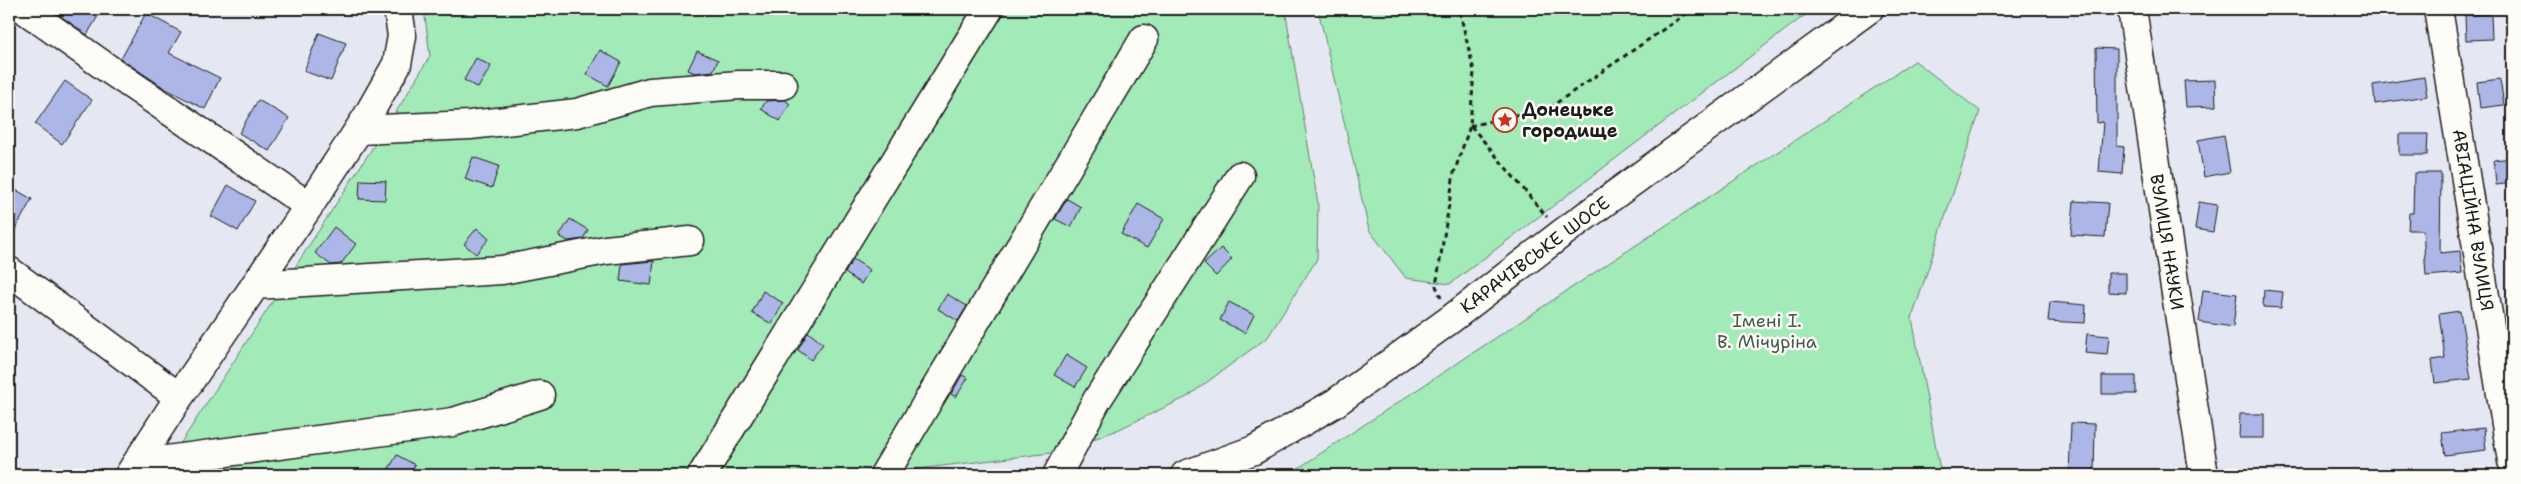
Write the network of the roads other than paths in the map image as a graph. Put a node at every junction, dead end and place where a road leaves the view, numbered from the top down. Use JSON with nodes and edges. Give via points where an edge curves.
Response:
{"nodes":[{"id":1,"x":24,"y":9,"type":"edge"},
{"id":2,"x":398,"y":9,"type":"edge"},
{"id":3,"x":989,"y":9,"type":"edge"},
{"id":4,"x":1869,"y":9,"type":"edge"},
{"id":5,"x":2132,"y":9,"type":"edge"},
{"id":6,"x":2438,"y":9,"type":"edge"},
{"id":7,"x":1144,"y":39,"type":"dead end"},
{"id":8,"x":783,"y":85,"type":"dead end"},
{"id":9,"x":359,"y":130,"type":"junction"},
{"id":10,"x":1240,"y":176,"type":"dead end"},
{"id":11,"x":309,"y":206,"type":"junction"},
{"id":12,"x":690,"y":241,"type":"dead end"},
{"id":13,"x":9,"y":271,"type":"edge"},
{"id":14,"x":255,"y":285,"type":"junction"},
{"id":15,"x":540,"y":394,"type":"dead end"},
{"id":16,"x":179,"y":397,"type":"junction"},
{"id":17,"x":2512,"y":461,"type":"edge"},
{"id":18,"x":133,"y":470,"type":"edge"},
{"id":19,"x":1195,"y":474,"type":"edge"},
{"id":20,"x":702,"y":475,"type":"edge"},
{"id":21,"x":884,"y":475,"type":"edge"},
{"id":22,"x":1057,"y":475,"type":"edge"},
{"id":23,"x":2204,"y":475,"type":"edge"}],
"edges":[{"from":1,"to":11,"type":"street"},
{"from":2,"to":9,"type":"street","via":[[402,36],[396,64]]},
{"from":3,"to":20,"type":"street"},
{"from":4,"to":19,"type":"street","name":"КАРАЧІВСЬКЕ ШОСЕ","via":[[1335,403],[1254,450]]},
{"from":5,"to":23,"type":"street","name":"ВУЛИЦЯ НАУКИ"},
{"from":6,"to":17,"type":"street","name":"АВІАЦІЙНА ВУЛИЦЯ"},
{"from":7,"to":21,"type":"street"},
{"from":8,"to":9,"type":"street","via":[[650,92],[577,113],[470,126]]},
{"from":9,"to":11,"type":"street"},
{"from":10,"to":22,"type":"street","via":[[1096,400]]},
{"from":11,"to":14,"type":"street"},
{"from":12,"to":14,"type":"street","via":[[606,250],[502,270]]},
{"from":13,"to":16,"type":"street"},
{"from":14,"to":16,"type":"street"},
{"from":15,"to":18,"type":"street","via":[[453,422]]},
{"from":16,"to":18,"type":"street"}]}
